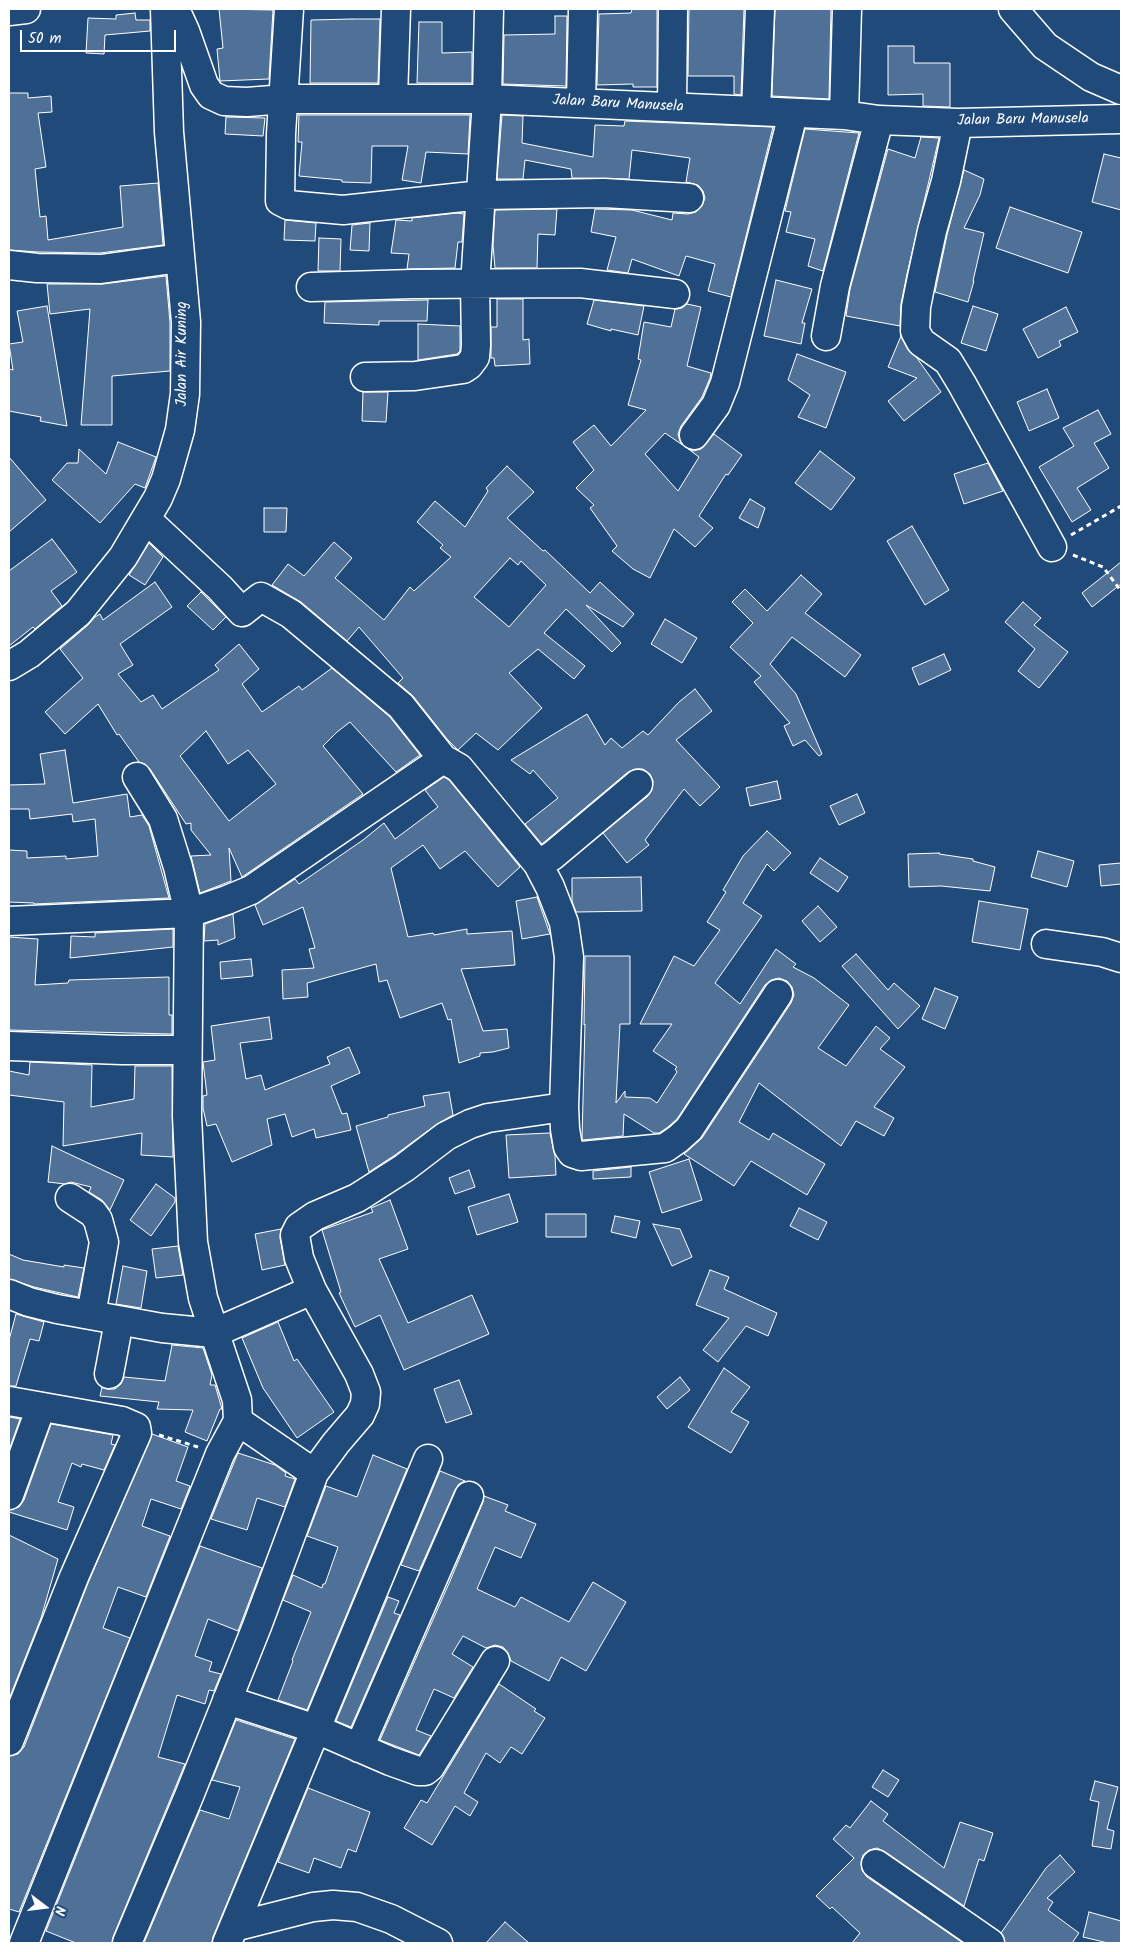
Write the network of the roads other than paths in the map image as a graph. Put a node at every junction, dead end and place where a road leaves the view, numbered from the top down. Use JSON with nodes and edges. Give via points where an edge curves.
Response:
{"nodes":[{"id":1,"x":26,"y":9,"type":"edge"},
{"id":2,"x":165,"y":9,"type":"edge"},
{"id":3,"x":175,"y":9,"type":"edge"},
{"id":4,"x":289,"y":9,"type":"edge"},
{"id":5,"x":396,"y":9,"type":"edge"},
{"id":6,"x":489,"y":9,"type":"edge"},
{"id":7,"x":583,"y":9,"type":"edge"},
{"id":8,"x":673,"y":9,"type":"edge"},
{"id":9,"x":760,"y":9,"type":"edge"},
{"id":10,"x":848,"y":9,"type":"edge"},
{"id":11,"x":1013,"y":9,"type":"edge"},
{"id":12,"x":9,"y":11,"type":"edge"},
{"id":13,"x":1121,"y":90,"type":"edge"},
{"id":14,"x":393,"y":98,"type":"junction"},
{"id":15,"x":285,"y":99,"type":"junction"},
{"id":16,"x":487,"y":99,"type":"junction"},
{"id":17,"x":581,"y":102,"type":"junction"},
{"id":18,"x":672,"y":107,"type":"junction"},
{"id":19,"x":756,"y":111,"type":"junction"},
{"id":20,"x":793,"y":114,"type":"junction"},
{"id":21,"x":844,"y":115,"type":"junction"},
{"id":22,"x":1121,"y":119,"type":"edge"},
{"id":23,"x":879,"y":120,"type":"junction"},
{"id":24,"x":958,"y":123,"type":"junction"},
{"id":25,"x":481,"y":195,"type":"junction"},
{"id":26,"x":689,"y":198,"type":"dead end"},
{"id":27,"x":180,"y":258,"type":"junction"},
{"id":28,"x":9,"y":265,"type":"edge"},
{"id":29,"x":475,"y":285,"type":"junction"},
{"id":30,"x":311,"y":287,"type":"dead end"},
{"id":31,"x":675,"y":294,"type":"dead end"},
{"id":32,"x":826,"y":336,"type":"dead end"},
{"id":33,"x":365,"y":377,"type":"dead end"},
{"id":34,"x":694,"y":435,"type":"dead end"},
{"id":35,"x":146,"y":519,"type":"junction"},
{"id":36,"x":1052,"y":547,"type":"road end"},
{"id":37,"x":9,"y":666,"type":"edge"},
{"id":38,"x":443,"y":759,"type":"junction"},
{"id":39,"x":137,"y":777,"type":"dead end"},
{"id":40,"x":638,"y":784,"type":"dead end"},
{"id":41,"x":538,"y":864,"type":"junction"},
{"id":42,"x":189,"y":913,"type":"junction"},
{"id":43,"x":9,"y":921,"type":"edge"},
{"id":44,"x":1046,"y":944,"type":"dead end"},
{"id":45,"x":1121,"y":958,"type":"edge"},
{"id":46,"x":778,"y":994,"type":"dead end"},
{"id":47,"x":9,"y":1046,"type":"edge"},
{"id":48,"x":187,"y":1050,"type":"junction"},
{"id":49,"x":564,"y":1107,"type":"junction"},
{"id":50,"x":70,"y":1198,"type":"dead end"},
{"id":51,"x":312,"y":1290,"type":"junction"},
{"id":52,"x":9,"y":1294,"type":"edge"},
{"id":53,"x":91,"y":1315,"type":"junction"},
{"id":54,"x":119,"y":1321,"type":"junction"},
{"id":55,"x":214,"y":1333,"type":"junction"},
{"id":56,"x":109,"y":1374,"type":"dead end"},
{"id":57,"x":9,"y":1401,"type":"edge"},
{"id":58,"x":41,"y":1407,"type":"junction"},
{"id":59,"x":238,"y":1421,"type":"junction"},
{"id":60,"x":428,"y":1459,"type":"dead end"},
{"id":61,"x":314,"y":1473,"type":"junction"},
{"id":62,"x":9,"y":1494,"type":"edge"},
{"id":63,"x":469,"y":1496,"type":"dead end"},
{"id":64,"x":495,"y":1661,"type":"dead end"},
{"id":65,"x":227,"y":1700,"type":"junction"},
{"id":66,"x":316,"y":1728,"type":"junction"},
{"id":67,"x":11,"y":1732,"type":"edge"},
{"id":68,"x":359,"y":1748,"type":"junction"},
{"id":69,"x":876,"y":1864,"type":"dead end"},
{"id":70,"x":230,"y":1935,"type":"edge"},
{"id":71,"x":25,"y":1938,"type":"edge"},
{"id":72,"x":127,"y":1943,"type":"edge"},
{"id":73,"x":438,"y":1943,"type":"edge"},
{"id":74,"x":990,"y":1943,"type":"edge"}],
"edges":[{"from":1,"to":12,"type":"street"},
{"from":2,"to":27,"type":"street","name":"Jalan Air Kuning"},
{"from":3,"to":15,"type":"street","name":"Jalan Baru Manusela","via":[[211,95],[224,101]]},
{"from":4,"to":15,"type":"street"},
{"from":5,"to":14,"type":"street"},
{"from":6,"to":16,"type":"street"},
{"from":7,"to":17,"type":"street"},
{"from":8,"to":18,"type":"street"},
{"from":9,"to":19,"type":"street"},
{"from":10,"to":21,"type":"street"},
{"from":11,"to":13,"type":"street","via":[[1045,46],[1091,77]]},
{"from":14,"to":15,"type":"street","name":"Jalan Baru Manusela"},
{"from":14,"to":16,"type":"street","name":"Jalan Baru Manusela"},
{"from":15,"to":25,"type":"street","via":[[280,201],[288,205],[343,210]]},
{"from":16,"to":17,"type":"street","name":"Jalan Baru Manusela"},
{"from":16,"to":25,"type":"street"},
{"from":17,"to":18,"type":"street","name":"Jalan Baru Manusela"},
{"from":18,"to":19,"type":"street","name":"Jalan Baru Manusela"},
{"from":19,"to":20,"type":"street","name":"Jalan Baru Manusela"},
{"from":20,"to":21,"type":"street","name":"Jalan Baru Manusela"},
{"from":20,"to":34,"type":"street","via":[[731,364],[716,405]]},
{"from":21,"to":23,"type":"street","name":"Jalan Baru Manusela"},
{"from":22,"to":24,"type":"street","name":"Jalan Baru Manusela"},
{"from":23,"to":24,"type":"street","name":"Jalan Baru Manusela"},
{"from":23,"to":32,"type":"street","via":[[835,286]]},
{"from":24,"to":36,"type":"street","via":[[919,292],[914,331],[921,342],[948,361]]},
{"from":25,"to":26,"type":"street","via":[[604,193]]},
{"from":25,"to":29,"type":"street"},
{"from":27,"to":28,"type":"street","via":[[101,269]]},
{"from":27,"to":35,"type":"street","name":"Jalan Air Kuning","via":[[186,322],[185,394],[180,430],[168,471]]},
{"from":29,"to":30,"type":"street"},
{"from":29,"to":31,"type":"street","via":[[580,283]]},
{"from":29,"to":33,"type":"street","via":[[476,345],[469,365],[463,369],[415,376]]},
{"from":35,"to":37,"type":"street","name":"Jalan Air Kuning","via":[[123,557],[84,607],[29,654]]},
{"from":35,"to":38,"type":"street","via":[[242,612],[261,597],[291,614],[401,706]]},
{"from":38,"to":41,"type":"street","via":[[459,768]]},
{"from":38,"to":42,"type":"street","via":[[252,890]]},
{"from":39,"to":42,"type":"street","via":[[163,819]]},
{"from":40,"to":41,"type":"street"},
{"from":41,"to":49,"type":"street","via":[[564,922],[569,957]]},
{"from":42,"to":43,"type":"street"},
{"from":42,"to":48,"type":"street"},
{"from":44,"to":45,"type":"street"},
{"from":46,"to":49,"type":"street","via":[[689,1129],[665,1148],[581,1156],[572,1153],[568,1147]]},
{"from":47,"to":48,"type":"street"},
{"from":48,"to":55,"type":"street","via":[[193,1242],[203,1298]]},
{"from":49,"to":51,"type":"street","via":[[488,1118],[470,1124],[446,1136],[357,1198],[306,1221],[295,1235]]},
{"from":50,"to":53,"type":"street","via":[[93,1213],[104,1242]]},
{"from":51,"to":55,"type":"street"},
{"from":51,"to":61,"type":"street","via":[[366,1392],[360,1415]]},
{"from":52,"to":53,"type":"street","via":[[29,1302]]},
{"from":53,"to":54,"type":"street"},
{"from":54,"to":55,"type":"street"},
{"from":54,"to":56,"type":"street"},
{"from":55,"to":59,"type":"street","via":[[237,1400]]},
{"from":57,"to":58,"type":"street"},
{"from":58,"to":62,"type":"street"},
{"from":58,"to":67,"type":"street","via":[[122,1421],[136,1427],[137,1433]]},
{"from":59,"to":61,"type":"street"},
{"from":59,"to":71,"type":"street","via":[[220,1454]]},
{"from":60,"to":66,"type":"street"},
{"from":61,"to":65,"type":"street"},
{"from":63,"to":68,"type":"street"},
{"from":64,"to":68,"type":"street","via":[[430,1767],[424,1771]]},
{"from":65,"to":66,"type":"street"},
{"from":65,"to":72,"type":"street"},
{"from":66,"to":68,"type":"street"},
{"from":66,"to":70,"type":"street"},
{"from":69,"to":74,"type":"street"},
{"from":70,"to":73,"type":"street","via":[[313,1907],[333,1904],[357,1907],[391,1919]]}]}
